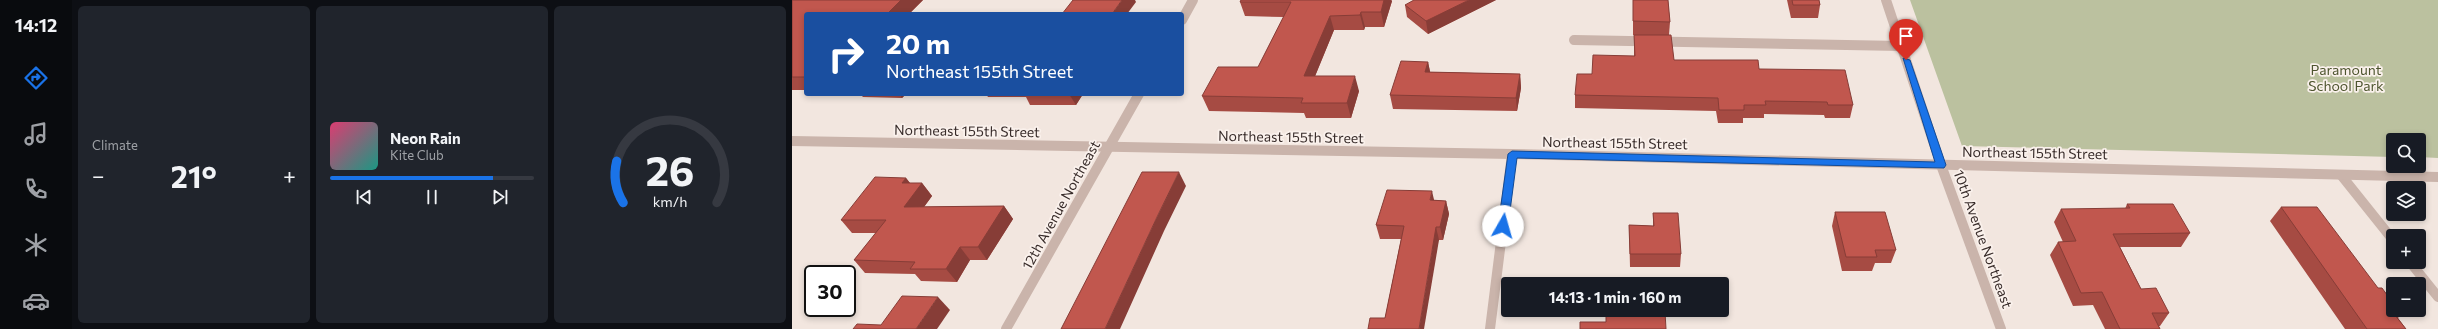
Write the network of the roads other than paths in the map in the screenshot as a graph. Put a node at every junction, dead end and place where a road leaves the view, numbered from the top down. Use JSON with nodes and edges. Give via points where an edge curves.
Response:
{"nodes":[{"id":1,"x":1193,"y":0,"type":"edge"},
{"id":2,"x":1886,"y":0,"type":"edge"},
{"id":3,"x":1184,"y":16,"type":"edge"},
{"id":4,"x":1574,"y":40,"type":"dead end"},
{"id":5,"x":1901,"y":46,"type":"junction"},
{"id":6,"x":1139,"y":96,"type":"edge"},
{"id":7,"x":792,"y":141,"type":"edge"},
{"id":8,"x":1109,"y":148,"type":"junction"},
{"id":9,"x":1512,"y":154,"type":"junction"},
{"id":10,"x":1941,"y":165,"type":"junction"},
{"id":11,"x":2341,"y":174,"type":"junction"},
{"id":12,"x":2438,"y":177,"type":"edge"},
{"id":13,"x":2386,"y":231,"type":"edge"},
{"id":14,"x":2416,"y":269,"type":"edge"},
{"id":15,"x":2438,"y":297,"type":"edge"},
{"id":16,"x":1006,"y":329,"type":"edge"},
{"id":17,"x":1490,"y":329,"type":"edge"},
{"id":18,"x":2001,"y":329,"type":"edge"}],
"edges":[{"from":1,"to":3,"type":"street"},
{"from":2,"to":5,"type":"street","name":"10th Avenue Northeast"},
{"from":4,"to":5,"type":"street"},
{"from":5,"to":10,"type":"street","name":"10th Avenue Northeast"},
{"from":6,"to":8,"type":"street","name":"12th Avenue Northeast"},
{"from":7,"to":8,"type":"street","name":"Northeast 155th Street"},
{"from":8,"to":9,"type":"street","name":"Northeast 155th Street"},
{"from":8,"to":16,"type":"street","name":"12th Avenue Northeast"},
{"from":9,"to":10,"type":"street","name":"Northeast 155th Street"},
{"from":9,"to":17,"type":"street"},
{"from":10,"to":11,"type":"street","name":"Northeast 155th Street"},
{"from":10,"to":18,"type":"street","name":"10th Avenue Northeast"},
{"from":11,"to":12,"type":"street","name":"Northeast 155th Street"},
{"from":11,"to":13,"type":"street"},
{"from":14,"to":15,"type":"street"}]}
